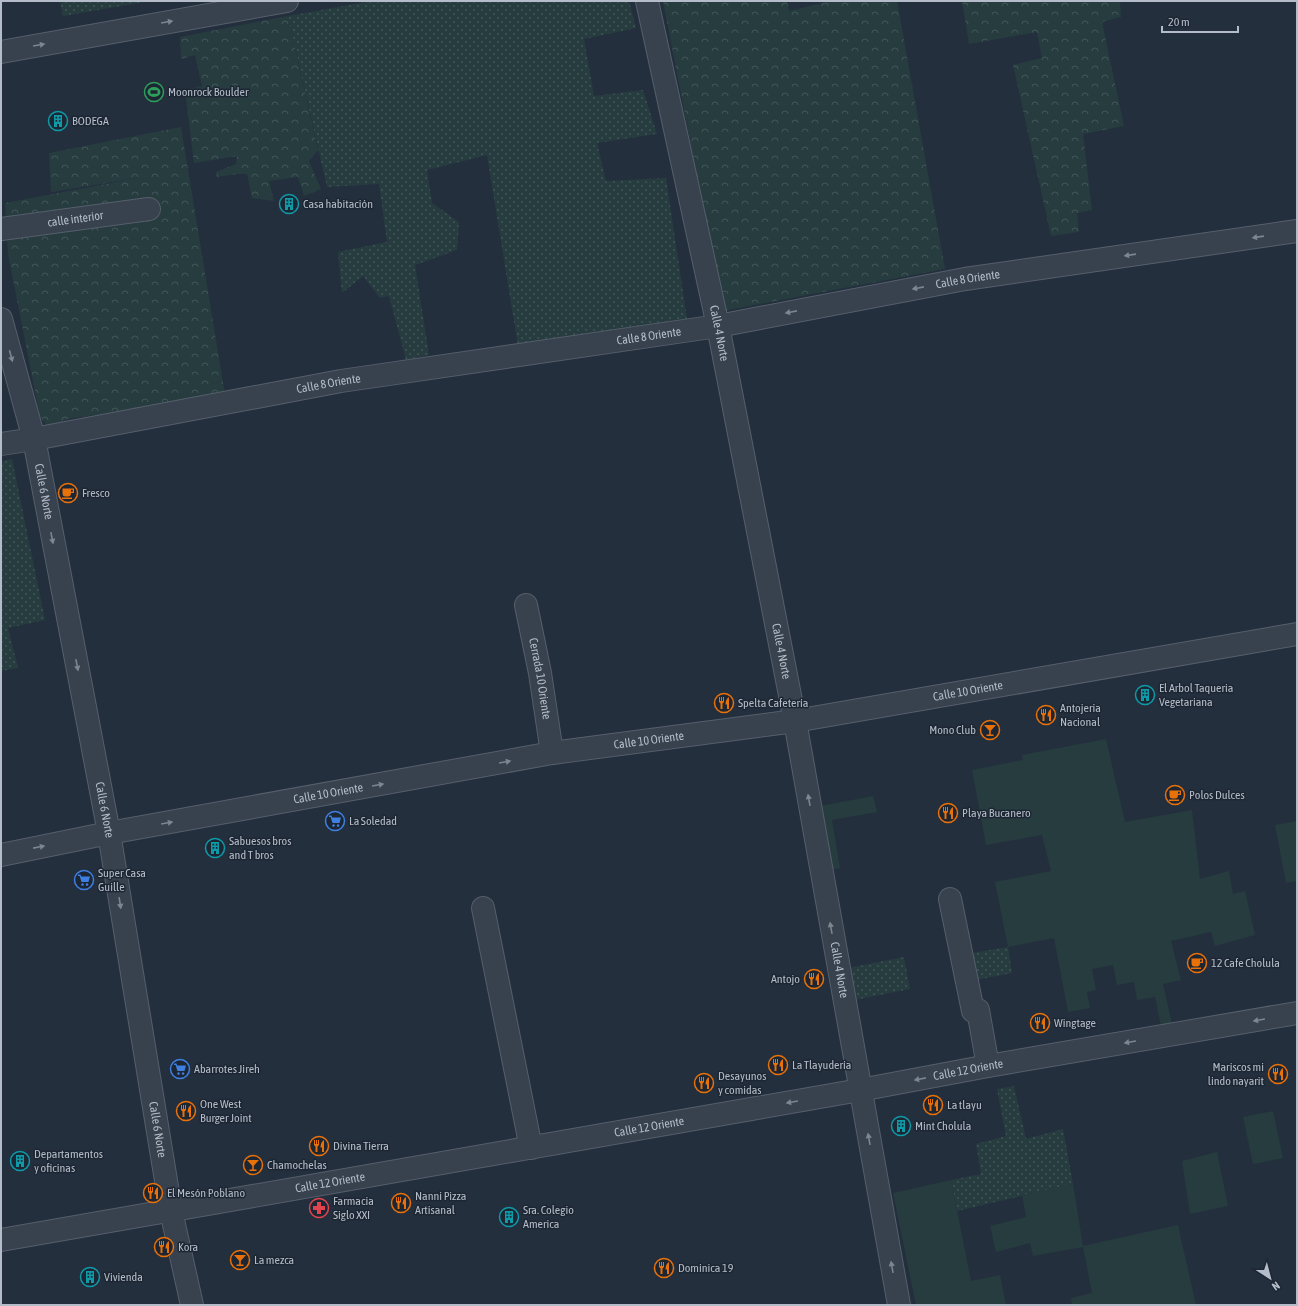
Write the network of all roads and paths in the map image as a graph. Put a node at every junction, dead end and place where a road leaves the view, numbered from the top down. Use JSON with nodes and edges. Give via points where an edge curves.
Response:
{"nodes":[{"id":1,"x":287,"y":1,"type":"edge"},
{"id":2,"x":647,"y":1,"type":"edge"},
{"id":3,"x":1,"y":52,"type":"edge"},
{"id":4,"x":149,"y":209,"type":"dead end"},
{"id":5,"x":1,"y":229,"type":"edge"},
{"id":6,"x":1297,"y":231,"type":"edge"},
{"id":7,"x":1,"y":319,"type":"edge"},
{"id":8,"x":718,"y":326,"type":"junction"},
{"id":9,"x":34,"y":439,"type":"junction"},
{"id":10,"x":1,"y":444,"type":"edge"},
{"id":11,"x":526,"y":605,"type":"dead end"},
{"id":12,"x":1297,"y":634,"type":"edge"},
{"id":13,"x":795,"y":721,"type":"junction"},
{"id":14,"x":552,"y":753,"type":"junction"},
{"id":15,"x":109,"y":833,"type":"junction"},
{"id":16,"x":1,"y":855,"type":"edge"},
{"id":17,"x":950,"y":899,"type":"dead end"},
{"id":18,"x":483,"y":908,"type":"dead end"},
{"id":19,"x":1297,"y":1013,"type":"edge"},
{"id":20,"x":988,"y":1066,"type":"junction"},
{"id":21,"x":860,"y":1090,"type":"junction"},
{"id":22,"x":531,"y":1148,"type":"junction"},
{"id":23,"x":171,"y":1211,"type":"junction"},
{"id":24,"x":1,"y":1240,"type":"edge"},
{"id":25,"x":192,"y":1305,"type":"edge"},
{"id":26,"x":899,"y":1305,"type":"edge"}],
"edges":[{"from":3,"to":1,"type":"street","one_way":true},
{"from":2,"to":8,"type":"street","name":"Calle 4 Norte"},
{"from":4,"to":5,"type":"street","name":"calle interior"},
{"from":6,"to":8,"type":"street","name":"Calle 8 Oriente","one_way":true,"via":[[965,279]]},
{"from":7,"to":9,"type":"street","name":"Calle 6 Norte","one_way":true},
{"from":8,"to":9,"type":"street","name":"Calle 8 Oriente","via":[[341,382]]},
{"from":8,"to":13,"type":"street","name":"Calle 4 Norte"},
{"from":9,"to":10,"type":"street","name":"Calle 8 Oriente"},
{"from":9,"to":15,"type":"street","name":"Calle 6 Norte","one_way":true},
{"from":11,"to":14,"type":"street","name":"Cerrada 10 Oriente","via":[[540,673]]},
{"from":12,"to":13,"type":"street","name":"Calle 10 Oriente"},
{"from":13,"to":14,"type":"street","name":"Calle 10 Oriente"},
{"from":21,"to":13,"type":"street","name":"Calle 4 Norte","one_way":true},
{"from":15,"to":14,"type":"street","name":"Calle 10 Oriente","one_way":true},
{"from":16,"to":15,"type":"street","name":"Calle 10 Oriente","one_way":true},
{"from":15,"to":23,"type":"street","name":"Calle 6 Norte","one_way":true},
{"from":17,"to":20,"type":"street","via":[[973,1011],[978,1010]]},
{"from":18,"to":22,"type":"street"},
{"from":19,"to":20,"type":"street","name":"Calle 12 Oriente","one_way":true},
{"from":20,"to":21,"type":"street","name":"Calle 12 Oriente","one_way":true},
{"from":21,"to":22,"type":"street","name":"Calle 12 Oriente","one_way":true},
{"from":26,"to":21,"type":"street","name":"Calle 4 Norte","one_way":true},
{"from":22,"to":23,"type":"street","name":"Calle 12 Oriente"},
{"from":23,"to":24,"type":"street","name":"Calle 12 Oriente"},
{"from":23,"to":25,"type":"street","name":"Calle 6 Norte"}]}
